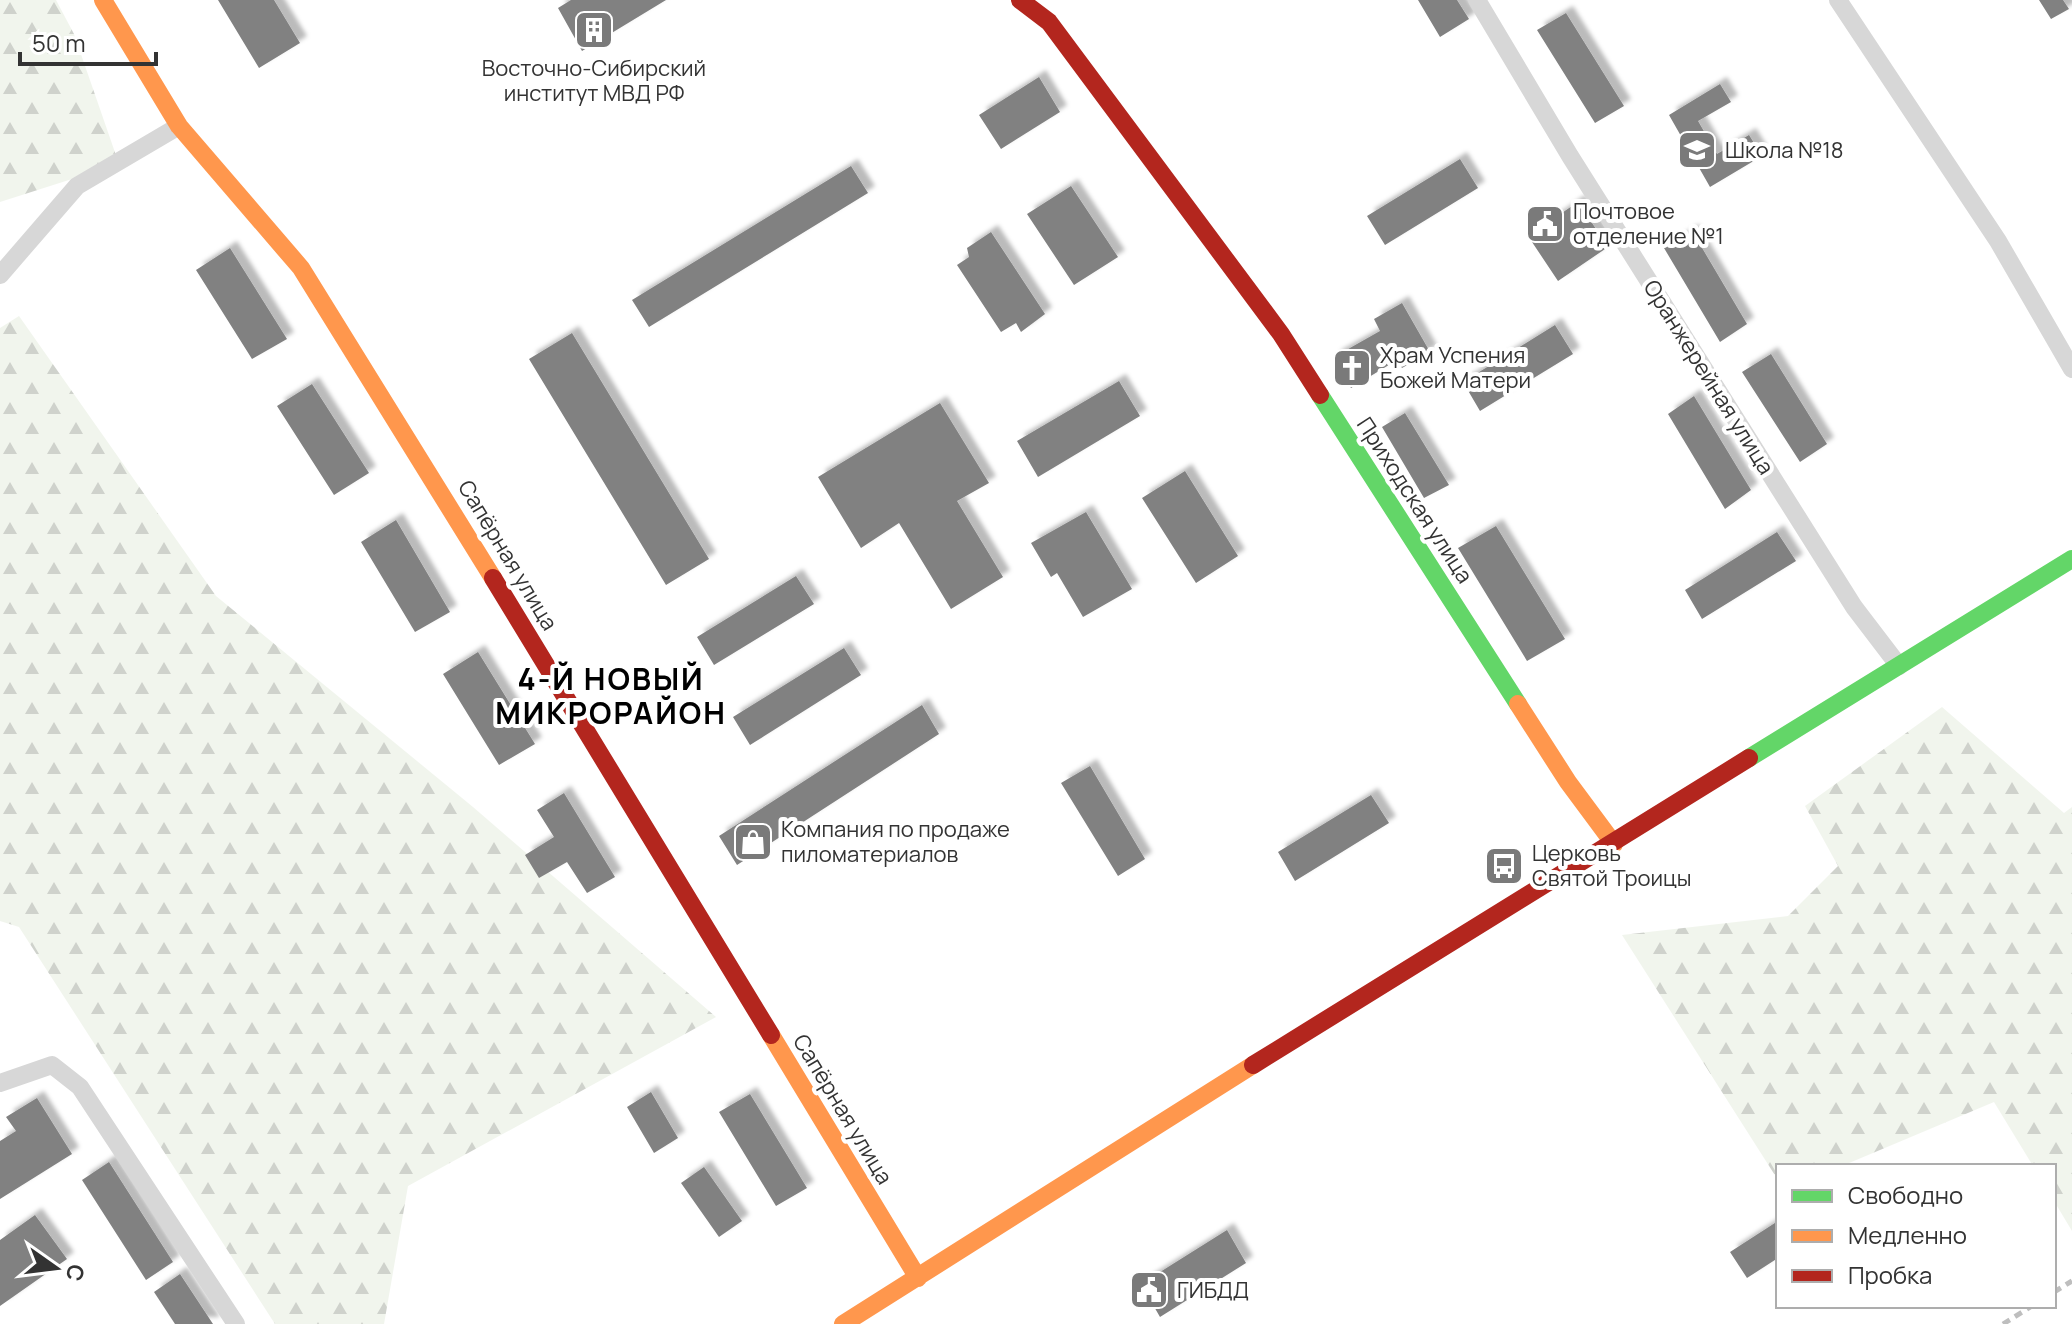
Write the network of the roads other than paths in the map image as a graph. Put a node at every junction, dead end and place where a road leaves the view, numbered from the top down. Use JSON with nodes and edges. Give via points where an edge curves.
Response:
{"nodes":[{"id":1,"x":103,"y":0,"type":"edge"},
{"id":2,"x":1020,"y":0,"type":"edge"},
{"id":3,"x":1477,"y":0,"type":"edge"},
{"id":4,"x":1838,"y":0,"type":"edge"},
{"id":5,"x":179,"y":126,"type":"junction"},
{"id":6,"x":0,"y":275,"type":"edge"},
{"id":7,"x":2072,"y":369,"type":"edge"},
{"id":8,"x":2072,"y":559,"type":"edge"},
{"id":9,"x":1899,"y":666,"type":"junction"},
{"id":10,"x":1614,"y":844,"type":"junction"},
{"id":11,"x":0,"y":1083,"type":"edge"},
{"id":12,"x":918,"y":1278,"type":"junction"},
{"id":13,"x":236,"y":1324,"type":"edge"},
{"id":14,"x":843,"y":1324,"type":"edge"}],
"edges":[{"from":1,"to":5,"type":"street","name":"Сапёрная улица"},
{"from":2,"to":10,"type":"street","name":"Приходская улица","via":[[1049,22],[1281,334],[1568,782]]},
{"from":3,"to":9,"type":"street","name":"Оранжерейная улица","via":[[1846,594]]},
{"from":4,"to":7,"type":"street","via":[[1998,241]]},
{"from":5,"to":6,"type":"street","via":[[77,186]]},
{"from":5,"to":12,"type":"street","name":"Сапёрная улица","via":[[301,268]]},
{"from":8,"to":9,"type":"street"},
{"from":9,"to":10,"type":"street"},
{"from":10,"to":12,"type":"street","via":[[1369,992]]},
{"from":11,"to":13,"type":"street","via":[[52,1065],[80,1087]]},
{"from":12,"to":14,"type":"street"}]}
